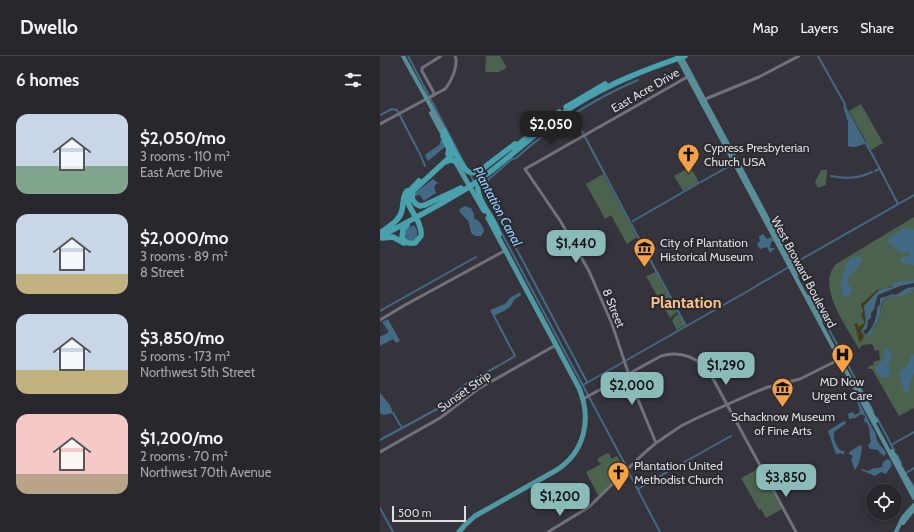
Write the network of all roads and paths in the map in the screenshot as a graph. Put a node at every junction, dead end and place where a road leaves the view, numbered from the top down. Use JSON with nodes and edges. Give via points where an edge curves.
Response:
{"nodes":[{"id":1,"x":402,"y":56,"type":"edge"},
{"id":2,"x":441,"y":56,"type":"edge"},
{"id":3,"x":455,"y":56,"type":"edge"},
{"id":4,"x":685,"y":56,"type":"edge"},
{"id":5,"x":799,"y":56,"type":"edge"},
{"id":6,"x":676,"y":57,"type":"edge"},
{"id":7,"x":689,"y":75,"type":"junction"},
{"id":8,"x":431,"y":97,"type":"junction"},
{"id":9,"x":703,"y":100,"type":"junction"},
{"id":10,"x":380,"y":124,"type":"edge"},
{"id":11,"x":444,"y":133,"type":"junction"},
{"id":12,"x":530,"y":134,"type":"junction"},
{"id":13,"x":452,"y":147,"type":"junction"},
{"id":14,"x":452,"y":154,"type":"junction"},
{"id":15,"x":730,"y":155,"type":"junction"},
{"id":16,"x":445,"y":160,"type":"junction"},
{"id":17,"x":736,"y":160,"type":"junction"},
{"id":18,"x":455,"y":161,"type":"junction"},
{"id":19,"x":525,"y":169,"type":"joint"},
{"id":20,"x":464,"y":170,"type":"junction"},
{"id":21,"x":428,"y":178,"type":"junction"},
{"id":22,"x":419,"y":182,"type":"junction"},
{"id":23,"x":472,"y":183,"type":"junction"},
{"id":24,"x":461,"y":188,"type":"junction"},
{"id":25,"x":457,"y":194,"type":"junction"},
{"id":26,"x":413,"y":210,"type":"junction"},
{"id":27,"x":760,"y":210,"type":"junction"},
{"id":28,"x":764,"y":212,"type":"junction"},
{"id":29,"x":418,"y":220,"type":"junction"},
{"id":30,"x":380,"y":233,"type":"edge"},
{"id":31,"x":499,"y":234,"type":"junction"},
{"id":32,"x":380,"y":238,"type":"edge"},
{"id":33,"x":781,"y":247,"type":"junction"},
{"id":34,"x":506,"y":250,"type":"junction"},
{"id":35,"x":796,"y":275,"type":"junction"},
{"id":36,"x":519,"y":276,"type":"junction"},
{"id":37,"x":524,"y":281,"type":"junction"},
{"id":38,"x":534,"y":301,"type":"junction"},
{"id":39,"x":380,"y":321,"type":"edge"},
{"id":40,"x":827,"y":336,"type":"junction"},
{"id":41,"x":556,"y":344,"type":"junction"},
{"id":42,"x":835,"y":345,"type":"junction"},
{"id":43,"x":840,"y":358,"type":"junction"},
{"id":44,"x":628,"y":374,"type":"junction"},
{"id":45,"x":855,"y":388,"type":"junction"},
{"id":46,"x":586,"y":398,"type":"junction"},
{"id":47,"x":865,"y":401,"type":"junction"},
{"id":48,"x":727,"y":405,"type":"junction"},
{"id":49,"x":586,"y":410,"type":"junction"},
{"id":50,"x":588,"y":419,"type":"junction"},
{"id":51,"x":883,"y":437,"type":"junction"},
{"id":52,"x":656,"y":443,"type":"junction"},
{"id":53,"x":380,"y":451,"type":"edge"},
{"id":54,"x":577,"y":452,"type":"junction"},
{"id":55,"x":914,"y":492,"type":"edge"},
{"id":56,"x":510,"y":498,"type":"junction"},
{"id":57,"x":914,"y":498,"type":"edge"},
{"id":58,"x":914,"y":505,"type":"edge"},
{"id":59,"x":914,"y":509,"type":"edge"},
{"id":60,"x":460,"y":532,"type":"edge"},
{"id":61,"x":548,"y":532,"type":"edge"},
{"id":62,"x":796,"y":532,"type":"edge"},
{"id":63,"x":897,"y":532,"type":"edge"}],
"edges":[{"from":1,"to":8,"type":"main road"},
{"from":2,"to":8,"type":"street","via":[[422,68]]},
{"from":3,"to":8,"type":"street","via":[[457,62],[449,83],[445,89]]},
{"from":4,"to":6,"type":"highway"},
{"from":5,"to":9,"type":"street","via":[[759,77]]},
{"from":6,"to":7,"type":"main road","name":"West Broward Boulevard"},
{"from":6,"to":12,"type":"highway","via":[[630,72],[599,87],[572,102]]},
{"from":6,"to":23,"type":"highway","via":[[632,75],[574,106]]},
{"from":7,"to":9,"type":"main road","name":"West Broward Boulevard"},
{"from":7,"to":19,"type":"street","name":"East Acre Drive"},
{"from":8,"to":10,"type":"street"},
{"from":8,"to":11,"type":"main road"},
{"from":9,"to":15,"type":"main road","name":"West Broward Boulevard"},
{"from":9,"to":17,"type":"main road","name":"West Broward Boulevard"},
{"from":11,"to":13,"type":"main road"},
{"from":11,"to":14,"type":"main road"},
{"from":11,"to":16,"type":"highway","via":[[449,151]]},
{"from":11,"to":20,"type":"highway"},
{"from":12,"to":20,"type":"highway","via":[[481,170]]},
{"from":12,"to":23,"type":"highway"},
{"from":13,"to":14,"type":"highway"},
{"from":13,"to":20,"type":"main road"},
{"from":14,"to":16,"type":"highway"},
{"from":14,"to":18,"type":"main road"},
{"from":14,"to":20,"type":"highway"},
{"from":15,"to":17,"type":"main road"},
{"from":15,"to":27,"type":"main road","name":"West Broward Boulevard"},
{"from":16,"to":18,"type":"highway"},
{"from":16,"to":21,"type":"highway"},
{"from":16,"to":22,"type":"highway"},
{"from":17,"to":28,"type":"main road","name":"West Broward Boulevard"},
{"from":18,"to":23,"type":"highway"},
{"from":19,"to":44,"type":"street","name":"8 Street","via":[[561,222],[588,270],[612,324]]},
{"from":20,"to":23,"type":"highway"},
{"from":21,"to":24,"type":"highway","via":[[412,193],[412,200],[418,205],[426,205]]},
{"from":21,"to":26,"type":"highway","via":[[409,195]]},
{"from":22,"to":26,"type":"highway","via":[[407,196]]},
{"from":22,"to":30,"type":"highway","via":[[405,194],[399,218]]},
{"from":23,"to":24,"type":"highway"},
{"from":23,"to":25,"type":"highway"},
{"from":23,"to":31,"type":"highway"},
{"from":23,"to":31,"type":"highway"},
{"from":23,"to":34,"type":"highway"},
{"from":24,"to":30,"type":"highway"},
{"from":25,"to":29,"type":"highway","via":[[404,227],[402,236],[407,243],[415,243],[420,238]]},
{"from":25,"to":32,"type":"highway"},
{"from":26,"to":29,"type":"highway"},
{"from":27,"to":28,"type":"main road"},
{"from":27,"to":33,"type":"main road","name":"West Broward Boulevard"},
{"from":28,"to":33,"type":"main road","name":"West Broward Boulevard"},
{"from":29,"to":32,"type":"highway","via":[[422,227],[422,235],[420,241],[415,244],[406,244],[391,237]]},
{"from":31,"to":34,"type":"highway"},
{"from":33,"to":35,"type":"main road","name":"West Broward Boulevard"},
{"from":33,"to":35,"type":"main road","name":"West Broward Boulevard"},
{"from":34,"to":36,"type":"highway"},
{"from":34,"to":37,"type":"highway"},
{"from":34,"to":39,"type":"street"},
{"from":35,"to":40,"type":"main road","name":"West Broward Boulevard"},
{"from":35,"to":42,"type":"main road","name":"West Broward Boulevard"},
{"from":36,"to":37,"type":"highway"},
{"from":36,"to":38,"type":"highway"},
{"from":37,"to":38,"type":"highway"},
{"from":38,"to":41,"type":"highway"},
{"from":38,"to":41,"type":"highway"},
{"from":40,"to":42,"type":"main road"},
{"from":40,"to":43,"type":"main road","name":"West Broward Boulevard"},
{"from":41,"to":46,"type":"highway"},
{"from":41,"to":53,"type":"street","name":"Sunset Strip","via":[[478,389],[451,409]]},
{"from":42,"to":43,"type":"main road","name":"West Broward Boulevard"},
{"from":43,"to":45,"type":"main road","name":"West Broward Boulevard"},
{"from":43,"to":47,"type":"main road","name":"West Broward Boulevard"},
{"from":43,"to":48,"type":"street","via":[[800,379],[768,387]]},
{"from":44,"to":46,"type":"street"},
{"from":44,"to":48,"type":"street","via":[[658,357],[684,354],[704,366]]},
{"from":44,"to":52,"type":"street","name":"8 Street"},
{"from":45,"to":47,"type":"main road"},
{"from":45,"to":51,"type":"main road","name":"West Broward Boulevard"},
{"from":46,"to":49,"type":"highway"},
{"from":46,"to":50,"type":"highway"},
{"from":47,"to":51,"type":"main road","name":"West Broward Boulevard"},
{"from":48,"to":52,"type":"street","via":[[690,422]]},
{"from":48,"to":62,"type":"street"},
{"from":49,"to":50,"type":"highway"},
{"from":49,"to":54,"type":"highway","via":[[585,429]]},
{"from":50,"to":54,"type":"highway","via":[[586,434]]},
{"from":51,"to":55,"type":"main road","name":"West Broward Boulevard"},
{"from":51,"to":57,"type":"main road","name":"West Broward Boulevard"},
{"from":52,"to":61,"type":"street","via":[[601,499]]},
{"from":54,"to":56,"type":"highway","via":[[558,472]]},
{"from":56,"to":60,"type":"highway","via":[[477,518]]},
{"from":56,"to":60,"type":"highway","via":[[469,521]]},
{"from":58,"to":63,"type":"main road","via":[[903,516]]},
{"from":59,"to":63,"type":"main road"}]}
